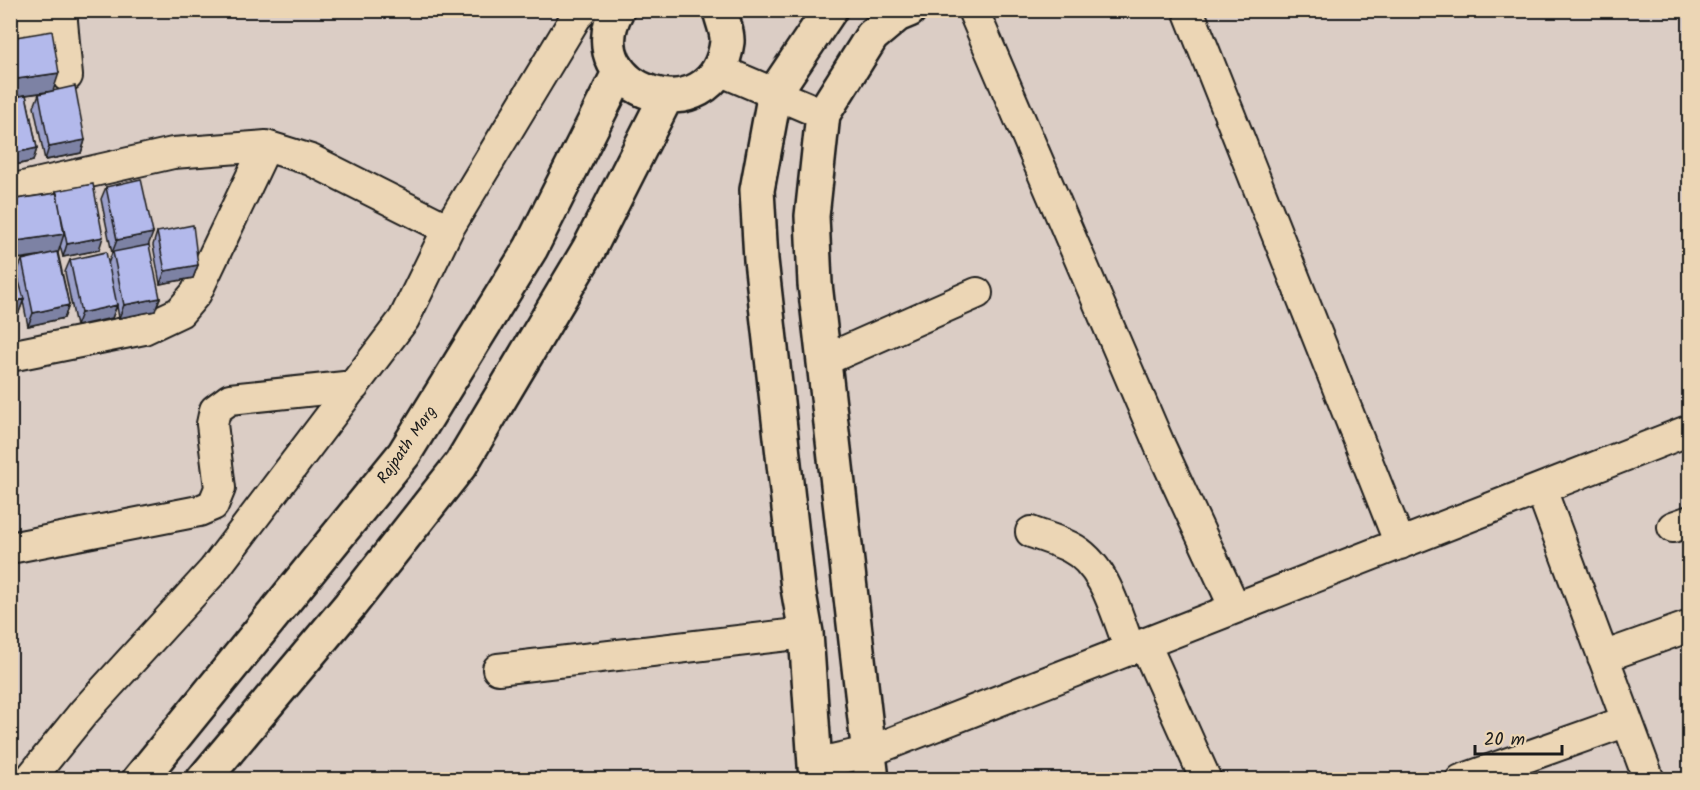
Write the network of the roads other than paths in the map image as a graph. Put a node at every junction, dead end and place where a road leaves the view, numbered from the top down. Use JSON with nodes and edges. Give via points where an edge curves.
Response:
{"nodes":[{"id":1,"x":583,"y":10,"type":"edge"},
{"id":2,"x":720,"y":10,"type":"edge"},
{"id":3,"x":830,"y":10,"type":"edge"},
{"id":4,"x":909,"y":10,"type":"edge"},
{"id":5,"x":973,"y":10,"type":"edge"},
{"id":6,"x":1188,"y":10,"type":"edge"},
{"id":7,"x":615,"y":11,"type":"edge"},
{"id":8,"x":61,"y":15,"type":"edge"},
{"id":9,"x":10,"y":31,"type":"edge"},
{"id":10,"x":719,"y":70,"type":"junction"},
{"id":11,"x":619,"y":73,"type":"junction"},
{"id":12,"x":67,"y":76,"type":"dead end"},
{"id":13,"x":775,"y":92,"type":"junction"},
{"id":14,"x":666,"y":97,"type":"junction"},
{"id":15,"x":823,"y":114,"type":"junction"},
{"id":16,"x":266,"y":146,"type":"junction"},
{"id":17,"x":10,"y":190,"type":"edge"},
{"id":18,"x":448,"y":229,"type":"junction"},
{"id":19,"x":977,"y":293,"type":"dead end"},
{"id":20,"x":10,"y":356,"type":"edge"},
{"id":21,"x":825,"y":360,"type":"junction"},
{"id":22,"x":354,"y":387,"type":"junction"},
{"id":23,"x":1689,"y":430,"type":"edge"},
{"id":24,"x":1541,"y":489,"type":"junction"},
{"id":25,"x":1031,"y":532,"type":"dead end"},
{"id":26,"x":1400,"y":544,"type":"junction"},
{"id":27,"x":10,"y":548,"type":"edge"},
{"id":28,"x":1235,"y":608,"type":"junction"},
{"id":29,"x":1689,"y":626,"type":"edge"},
{"id":30,"x":806,"y":633,"type":"junction"},
{"id":31,"x":1137,"y":646,"type":"junction"},
{"id":32,"x":1603,"y":657,"type":"junction"},
{"id":33,"x":498,"y":669,"type":"dead end"},
{"id":34,"x":1627,"y":721,"type":"junction"},
{"id":35,"x":870,"y":766,"type":"edge"},
{"id":36,"x":816,"y":772,"type":"edge"},
{"id":37,"x":29,"y":780,"type":"edge"},
{"id":38,"x":139,"y":780,"type":"edge"},
{"id":39,"x":203,"y":780,"type":"edge"},
{"id":40,"x":1206,"y":780,"type":"edge"},
{"id":41,"x":1461,"y":780,"type":"edge"},
{"id":42,"x":1648,"y":780,"type":"edge"}],
"edges":[{"from":1,"to":18,"type":"street"},
{"from":2,"to":10,"type":"main road","via":[[727,40]]},
{"from":3,"to":13,"type":"main road"},
{"from":4,"to":15,"type":"main road","via":[[872,36]]},
{"from":5,"to":28,"type":"street","via":[[1160,446]]},
{"from":6,"to":26,"type":"street"},
{"from":7,"to":11,"type":"main road","via":[[609,43]]},
{"from":8,"to":9,"type":"street"},
{"from":8,"to":12,"type":"street"},
{"from":10,"to":13,"type":"street"},
{"from":10,"to":14,"type":"main road","via":[[699,90]]},
{"from":11,"to":14,"type":"main road","via":[[642,92]]},
{"from":11,"to":38,"type":"main road","name":"Rajpath Marg","via":[[531,248],[404,454]]},
{"from":13,"to":15,"type":"street"},
{"from":13,"to":30,"type":"main road","via":[[758,202]]},
{"from":14,"to":39,"type":"main road","via":[[589,249],[461,464]]},
{"from":15,"to":21,"type":"main road","via":[[812,216],[815,284]]},
{"from":16,"to":17,"type":"street","via":[[173,153]]},
{"from":16,"to":18,"type":"street","via":[[311,160]]},
{"from":16,"to":20,"type":"street","via":[[196,293],[180,312],[144,329]]},
{"from":18,"to":22,"type":"street","via":[[404,319]]},
{"from":19,"to":21,"type":"street"},
{"from":21,"to":35,"type":"main road"},
{"from":22,"to":27,"type":"street","via":[[230,399],[215,410],[212,424],[220,488],[213,505]]},
{"from":22,"to":37,"type":"street","via":[[213,571],[84,712]]},
{"from":23,"to":24,"type":"street"},
{"from":24,"to":26,"type":"street"},
{"from":24,"to":32,"type":"street"},
{"from":25,"to":31,"type":"street","via":[[1087,559]]},
{"from":26,"to":28,"type":"street"},
{"from":28,"to":31,"type":"street"},
{"from":29,"to":32,"type":"street"},
{"from":30,"to":33,"type":"street"},
{"from":30,"to":36,"type":"main road"},
{"from":31,"to":35,"type":"street"},
{"from":31,"to":40,"type":"street"},
{"from":32,"to":34,"type":"street"},
{"from":34,"to":41,"type":"street"},
{"from":34,"to":42,"type":"street"},
{"from":35,"to":36,"type":"street"}]}
